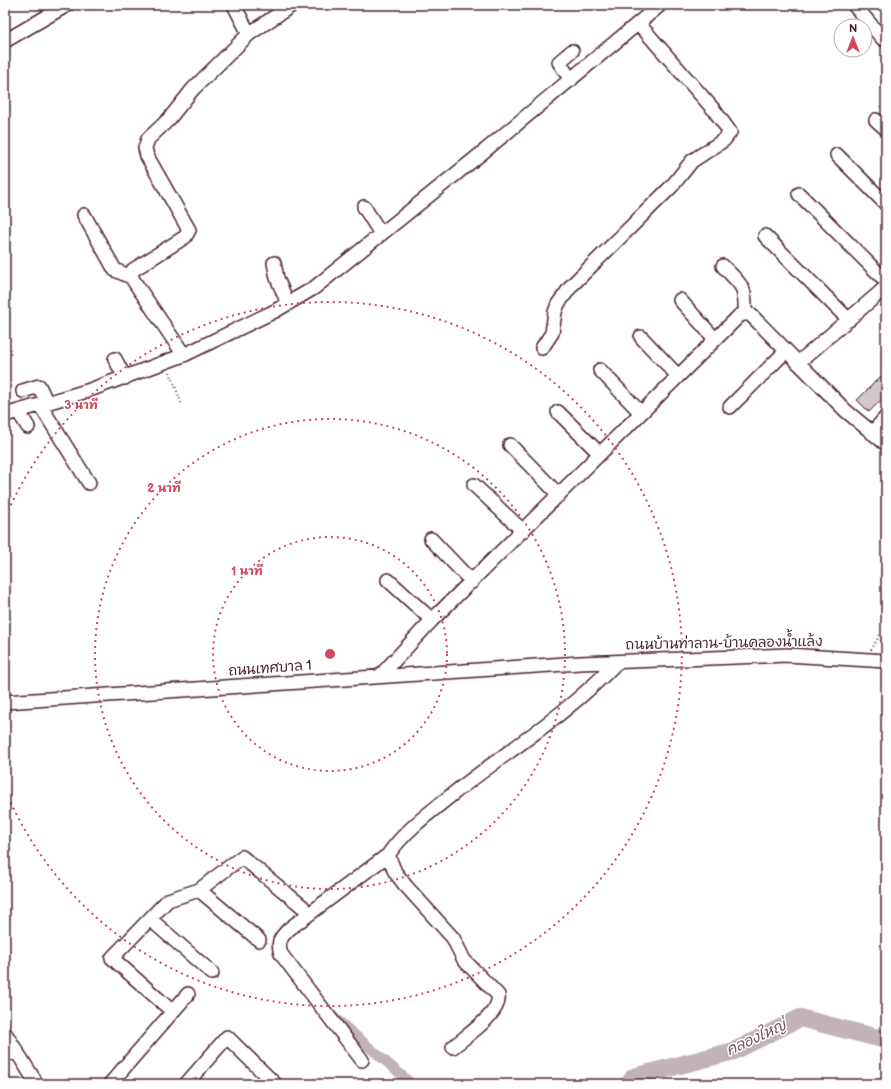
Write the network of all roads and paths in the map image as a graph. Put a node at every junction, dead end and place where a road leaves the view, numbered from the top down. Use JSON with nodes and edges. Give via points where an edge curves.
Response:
{"nodes":[{"id":1,"x":67,"y":5,"type":"edge"},
{"id":2,"x":234,"y":5,"type":"edge"},
{"id":3,"x":292,"y":5,"type":"edge"},
{"id":4,"x":660,"y":5,"type":"edge"},
{"id":5,"x":854,"y":5,"type":"edge"},
{"id":6,"x":639,"y":24,"type":"junction"},
{"id":7,"x":249,"y":34,"type":"junction"},
{"id":8,"x":883,"y":39,"type":"dead end"},
{"id":9,"x":5,"y":41,"type":"edge"},
{"id":10,"x":572,"y":51,"type":"dead end"},
{"id":11,"x":571,"y":80,"type":"junction"},
{"id":12,"x":876,"y":120,"type":"dead end"},
{"id":13,"x":886,"y":130,"type":"edge"},
{"id":14,"x":838,"y":155,"type":"dead end"},
{"id":15,"x":799,"y":194,"type":"dead end"},
{"id":16,"x":886,"y":204,"type":"edge"},
{"id":17,"x":364,"y":207,"type":"dead end"},
{"id":18,"x":84,"y":215,"type":"dead end"},
{"id":19,"x":381,"y":234,"type":"junction"},
{"id":20,"x":765,"y":236,"type":"dead end"},
{"id":21,"x":274,"y":263,"type":"dead end"},
{"id":22,"x":723,"y":266,"type":"dead end"},
{"id":23,"x":131,"y":277,"type":"junction"},
{"id":24,"x":886,"y":281,"type":"edge"},
{"id":25,"x":886,"y":287,"type":"edge"},
{"id":26,"x":680,"y":300,"type":"dead end"},
{"id":27,"x":288,"y":304,"type":"junction"},
{"id":28,"x":745,"y":313,"type":"junction"},
{"id":29,"x":849,"y":320,"type":"junction"},
{"id":30,"x":641,"y":337,"type":"dead end"},
{"id":31,"x":715,"y":339,"type":"junction"},
{"id":32,"x":542,"y":348,"type":"dead end"},
{"id":33,"x":786,"y":351,"type":"junction"},
{"id":34,"x":184,"y":355,"type":"junction"},
{"id":35,"x":115,"y":359,"type":"dead end"},
{"id":36,"x":167,"y":362,"type":"junction"},
{"id":37,"x":798,"y":364,"type":"junction"},
{"id":38,"x":600,"y":370,"type":"dead end"},
{"id":39,"x":678,"y":376,"type":"junction"},
{"id":40,"x":125,"y":378,"type":"junction"},
{"id":41,"x":22,"y":391,"type":"dead end"},
{"id":42,"x":43,"y":404,"type":"junction"},
{"id":43,"x":182,"y":405,"type":"dead end"},
{"id":44,"x":730,"y":408,"type":"dead end"},
{"id":45,"x":18,"y":411,"type":"junction"},
{"id":46,"x":558,"y":412,"type":"dead end"},
{"id":47,"x":641,"y":413,"type":"junction"},
{"id":48,"x":5,"y":415,"type":"edge"},
{"id":49,"x":886,"y":417,"type":"edge"},
{"id":50,"x":28,"y":427,"type":"dead end"},
{"id":51,"x":872,"y":433,"type":"junction"},
{"id":52,"x":886,"y":444,"type":"edge"},
{"id":53,"x":510,"y":445,"type":"dead end"},
{"id":54,"x":600,"y":454,"type":"junction"},
{"id":55,"x":89,"y":483,"type":"dead end"},
{"id":56,"x":474,"y":486,"type":"dead end"},
{"id":57,"x":559,"y":495,"type":"junction"},
{"id":58,"x":523,"y":531,"type":"junction"},
{"id":59,"x":431,"y":539,"type":"dead end"},
{"id":60,"x":388,"y":580,"type":"dead end"},
{"id":61,"x":472,"y":582,"type":"junction"},
{"id":62,"x":432,"y":620,"type":"junction"},
{"id":63,"x":880,"y":635,"type":"dead end"},
{"id":64,"x":865,"y":659,"type":"junction"},
{"id":65,"x":886,"y":661,"type":"edge"},
{"id":66,"x":614,"y":662,"type":"junction"},
{"id":67,"x":380,"y":676,"type":"junction"},
{"id":68,"x":5,"y":702,"type":"edge"},
{"id":69,"x":388,"y":855,"type":"junction"},
{"id":70,"x":199,"y":890,"type":"junction"},
{"id":71,"x":303,"y":906,"type":"dead end"},
{"id":72,"x":150,"y":919,"type":"junction"},
{"id":73,"x":259,"y":940,"type":"dead end"},
{"id":74,"x":212,"y":973,"type":"dead end"},
{"id":75,"x":188,"y":994,"type":"dead end"},
{"id":76,"x":173,"y":1012,"type":"junction"},
{"id":77,"x":5,"y":1033,"type":"edge"},
{"id":78,"x":453,"y":1047,"type":"dead end"},
{"id":79,"x":11,"y":1053,"type":"edge"},
{"id":80,"x":362,"y":1060,"type":"dead end"},
{"id":81,"x":267,"y":1081,"type":"edge"},
{"id":82,"x":37,"y":1084,"type":"edge"},
{"id":83,"x":110,"y":1084,"type":"edge"},
{"id":84,"x":186,"y":1084,"type":"edge"}],
"edges":[{"from":1,"to":9,"type":"street"},
{"from":2,"to":7,"type":"street"},
{"from":3,"to":7,"type":"street"},
{"from":4,"to":6,"type":"street"},
{"from":5,"to":8,"type":"street"},
{"from":6,"to":11,"type":"street"},
{"from":6,"to":32,"type":"street","via":[[730,132],[724,140],[692,161],[672,186],[568,290],[555,312],[552,333]]},
{"from":7,"to":23,"type":"street","via":[[193,89],[169,119],[148,139],[145,148],[147,156],[189,230],[185,237],[133,270]]},
{"from":10,"to":11,"type":"street","via":[[558,62]]},
{"from":11,"to":19,"type":"street"},
{"from":12,"to":13,"type":"street"},
{"from":14,"to":16,"type":"street"},
{"from":15,"to":24,"type":"street"},
{"from":17,"to":19,"type":"street"},
{"from":18,"to":23,"type":"street","via":[[115,270]]},
{"from":19,"to":27,"type":"street","via":[[314,288]]},
{"from":20,"to":29,"type":"street"},
{"from":21,"to":27,"type":"street","via":[[277,278]]},
{"from":22,"to":28,"type":"street","via":[[746,294]]},
{"from":23,"to":34,"type":"street"},
{"from":25,"to":29,"type":"street"},
{"from":26,"to":31,"type":"street"},
{"from":27,"to":34,"type":"street"},
{"from":28,"to":31,"type":"street"},
{"from":28,"to":33,"type":"street","via":[[751,315]]},
{"from":29,"to":37,"type":"street"},
{"from":30,"to":39,"type":"street"},
{"from":31,"to":39,"type":"street"},
{"from":33,"to":37,"type":"street"},
{"from":33,"to":44,"type":"street"},
{"from":34,"to":36,"type":"street"},
{"from":35,"to":40,"type":"street"},
{"from":36,"to":40,"type":"street"},
{"from":36,"to":43,"type":"path"},
{"from":37,"to":51,"type":"street"},
{"from":38,"to":47,"type":"street"},
{"from":39,"to":47,"type":"street"},
{"from":40,"to":42,"type":"street"},
{"from":41,"to":42,"type":"street","via":[[38,386]]},
{"from":42,"to":45,"type":"street"},
{"from":42,"to":55,"type":"street"},
{"from":45,"to":48,"type":"street"},
{"from":45,"to":50,"type":"street"},
{"from":46,"to":54,"type":"street"},
{"from":47,"to":54,"type":"street"},
{"from":49,"to":51,"type":"street"},
{"from":51,"to":52,"type":"street"},
{"from":53,"to":57,"type":"street"},
{"from":54,"to":57,"type":"street"},
{"from":56,"to":58,"type":"street"},
{"from":57,"to":58,"type":"street"},
{"from":58,"to":61,"type":"street"},
{"from":59,"to":61,"type":"street"},
{"from":60,"to":62,"type":"street"},
{"from":61,"to":62,"type":"street"},
{"from":62,"to":67,"type":"street"},
{"from":63,"to":64,"type":"path"},
{"from":64,"to":65,"type":"street","name":"ถนนบ้านท่าลาน-บ้านคลองน้ำแล้ง"},
{"from":64,"to":66,"type":"street","name":"ถนนบ้านท่าลาน-บ้านคลองน้ำแล้ง","via":[[787,655]]},
{"from":66,"to":67,"type":"street","name":"ถนนเทศบาล 1"},
{"from":66,"to":69,"type":"street","via":[[592,688],[438,806],[404,835]]},
{"from":67,"to":68,"type":"street","name":"ถนนเทศบาล 1"},
{"from":69,"to":78,"type":"street","via":[[395,872],[453,938],[464,960],[498,994],[499,999],[494,1012]]},
{"from":69,"to":80,"type":"street","via":[[289,929],[278,945],[282,954]]},
{"from":70,"to":71,"type":"street","via":[[242,857]]},
{"from":70,"to":72,"type":"street","via":[[168,900]]},
{"from":70,"to":73,"type":"street"},
{"from":72,"to":74,"type":"street"},
{"from":72,"to":76,"type":"street","via":[[112,958]]},
{"from":75,"to":76,"type":"street"},
{"from":76,"to":83,"type":"street"},
{"from":77,"to":79,"type":"street"},
{"from":79,"to":82,"type":"street"},
{"from":81,"to":84,"type":"street","via":[[227,1037]]}]}
